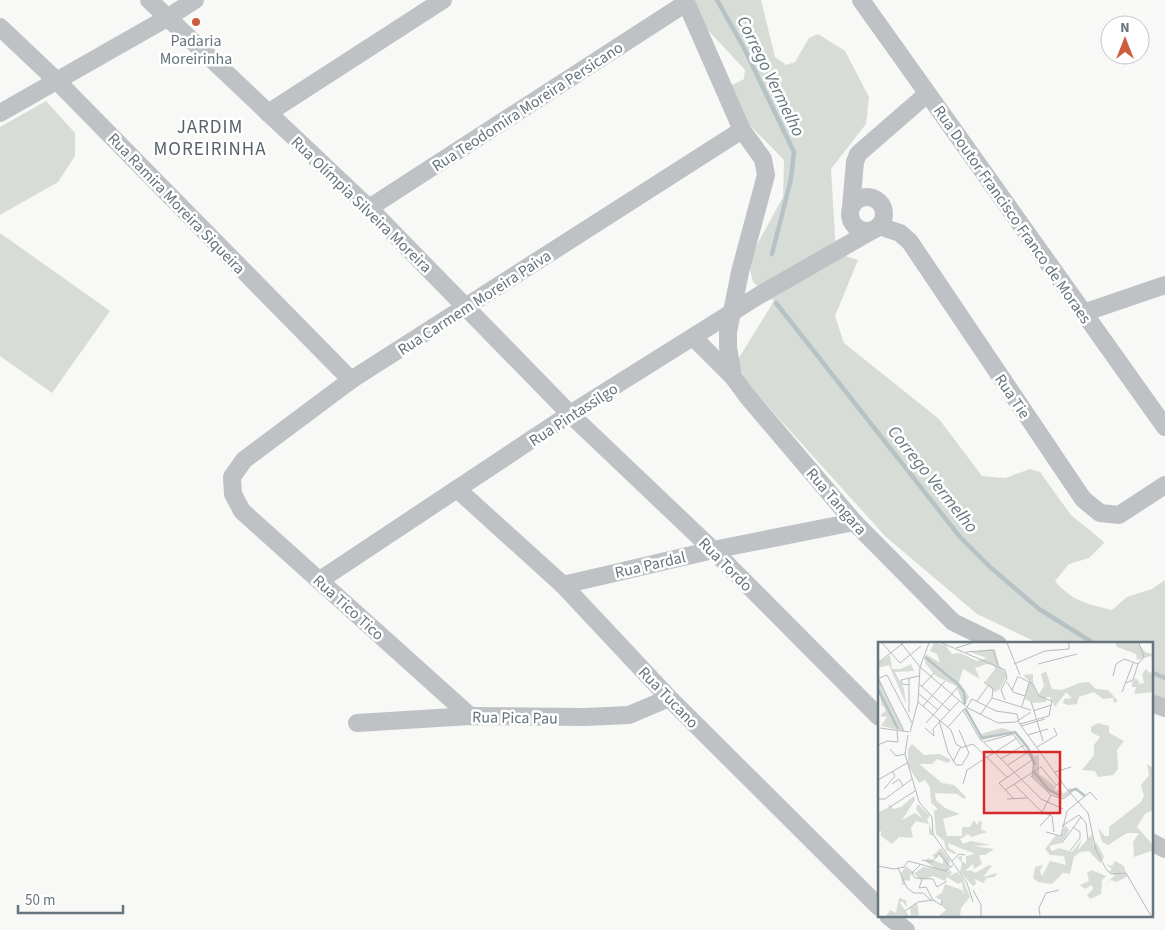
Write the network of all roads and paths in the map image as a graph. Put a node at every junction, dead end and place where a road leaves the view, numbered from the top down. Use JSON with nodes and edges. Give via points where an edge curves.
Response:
{"nodes":[{"id":1,"x":149,"y":0,"type":"edge"},
{"id":2,"x":195,"y":0,"type":"edge"},
{"id":3,"x":443,"y":0,"type":"edge"},
{"id":4,"x":861,"y":0,"type":"edge"},
{"id":5,"x":686,"y":2,"type":"edge"},
{"id":6,"x":167,"y":18,"type":"junction"},
{"id":7,"x":0,"y":27,"type":"edge"},
{"id":8,"x":57,"y":81,"type":"junction"},
{"id":9,"x":927,"y":94,"type":"junction"},
{"id":10,"x":0,"y":113,"type":"edge"},
{"id":11,"x":268,"y":113,"type":"junction"},
{"id":12,"x":742,"y":130,"type":"junction"},
{"id":13,"x":855,"y":162,"type":"junction"},
{"id":14,"x":874,"y":198,"type":"junction"},
{"id":15,"x":369,"y":208,"type":"junction"},
{"id":16,"x":851,"y":214,"type":"junction"},
{"id":17,"x":876,"y":228,"type":"junction"},
{"id":18,"x":831,"y":255,"type":"junction"},
{"id":19,"x":740,"y":272,"type":"junction"},
{"id":20,"x":1165,"y":285,"type":"edge"},
{"id":21,"x":758,"y":296,"type":"junction"},
{"id":22,"x":466,"y":307,"type":"junction"},
{"id":23,"x":1083,"y":313,"type":"junction"},
{"id":24,"x":731,"y":314,"type":"junction"},
{"id":25,"x":694,"y":338,"type":"junction"},
{"id":26,"x":733,"y":377,"type":"junction"},
{"id":27,"x":351,"y":380,"type":"junction"},
{"id":28,"x":570,"y":414,"type":"junction"},
{"id":29,"x":1165,"y":427,"type":"edge"},
{"id":30,"x":1165,"y":485,"type":"edge"},
{"id":31,"x":457,"y":489,"type":"junction"},
{"id":32,"x":233,"y":494,"type":"joint"},
{"id":33,"x":854,"y":522,"type":"junction"},
{"id":34,"x":713,"y":550,"type":"junction"},
{"id":35,"x":320,"y":580,"type":"junction"},
{"id":36,"x":563,"y":585,"type":"junction"},
{"id":37,"x":994,"y":642,"type":"edge"},
{"id":38,"x":669,"y":698,"type":"junction"},
{"id":39,"x":1152,"y":703,"type":"edge"},
{"id":40,"x":1165,"y":708,"type":"edge"},
{"id":41,"x":470,"y":716,"type":"junction"},
{"id":42,"x":878,"y":716,"type":"edge"},
{"id":43,"x":357,"y":724,"type":"dead end"},
{"id":44,"x":1152,"y":842,"type":"edge"},
{"id":45,"x":1165,"y":849,"type":"edge"},
{"id":46,"x":878,"y":906,"type":"edge"},
{"id":47,"x":892,"y":918,"type":"edge"},
{"id":48,"x":906,"y":930,"type":"edge"}],
"edges":[{"from":1,"to":6,"type":"street","name":"Rua Olímpia Silveira Moreira"},
{"from":2,"to":6,"type":"street"},
{"from":3,"to":11,"type":"street"},
{"from":4,"to":9,"type":"street","name":"Rua Doutor Francisco Franco de Moraes"},
{"from":5,"to":12,"type":"street"},
{"from":5,"to":15,"type":"street","name":"Rua Teodomira Moreira Persicano"},
{"from":6,"to":8,"type":"street"},
{"from":6,"to":11,"type":"street","name":"Rua Olímpia Silveira Moreira"},
{"from":7,"to":8,"type":"street","name":"Rua Ramira Moreira Siqueira"},
{"from":8,"to":10,"type":"street"},
{"from":8,"to":27,"type":"street","name":"Rua Ramira Moreira Siqueira"},
{"from":9,"to":13,"type":"street","via":[[865,147]]},
{"from":9,"to":23,"type":"street","name":"Rua Doutor Francisco Franco de Moraes"},
{"from":11,"to":15,"type":"street","name":"Rua Olímpia Silveira Moreira"},
{"from":12,"to":19,"type":"street","via":[[763,159],[766,175]]},
{"from":12,"to":22,"type":"street","name":"Rua Carmem Moreira Paiva"},
{"from":13,"to":14,"type":"street"},
{"from":13,"to":16,"type":"street"},
{"from":14,"to":16,"type":"street","via":[[860,198]]},
{"from":14,"to":17,"type":"street","via":[[883,207],[884,214],[883,221]]},
{"from":15,"to":22,"type":"street","name":"Rua Olímpia Silveira Moreira"},
{"from":16,"to":17,"type":"street","via":[[854,226],[860,230]]},
{"from":16,"to":18,"type":"street"},
{"from":17,"to":18,"type":"street","name":"Rua Pintassilgo"},
{"from":17,"to":30,"type":"street","name":"Rua Tie","via":[[900,233],[910,242],[1083,499],[1100,513],[1119,515]]},
{"from":18,"to":21,"type":"street","name":"Rua Pintassilgo"},
{"from":19,"to":21,"type":"street","via":[[746,286]]},
{"from":19,"to":24,"type":"street"},
{"from":20,"to":23,"type":"street"},
{"from":21,"to":24,"type":"street","name":"Rua Pintassilgo"},
{"from":22,"to":27,"type":"street","name":"Rua Carmem Moreira Paiva"},
{"from":22,"to":28,"type":"street","name":"Rua Olímpia Silveira Moreira"},
{"from":23,"to":29,"type":"street","name":"Rua Doutor Francisco Franco de Moraes"},
{"from":24,"to":25,"type":"street","name":"Rua Pintassilgo"},
{"from":24,"to":26,"type":"street","via":[[728,347]]},
{"from":25,"to":26,"type":"street","name":"Rua Tangara"},
{"from":25,"to":28,"type":"street","name":"Rua Pintassilgo"},
{"from":26,"to":33,"type":"street","name":"Rua Tangara"},
{"from":27,"to":32,"type":"street","name":"Rua Carmem Moreira Paiva","via":[[244,460],[232,477]]},
{"from":28,"to":31,"type":"street","name":"Rua Pintassilgo"},
{"from":28,"to":34,"type":"street","name":"Rua Tordo"},
{"from":31,"to":35,"type":"street","name":"Rua Pintassilgo"},
{"from":31,"to":36,"type":"street","name":"Rua Tucano"},
{"from":32,"to":35,"type":"street","name":"Rua Tico Tico","via":[[242,511]]},
{"from":33,"to":34,"type":"street","name":"Rua Pardal"},
{"from":33,"to":37,"type":"street","name":"Rua Tangara","via":[[953,622]]},
{"from":34,"to":36,"type":"street","name":"Rua Pardal"},
{"from":34,"to":42,"type":"street","name":"Rua Tordo"},
{"from":35,"to":41,"type":"street","name":"Rua Tico Tico"},
{"from":36,"to":38,"type":"street","name":"Rua Tucano"},
{"from":38,"to":41,"type":"street","name":"Rua Pica Pau","via":[[629,715]]},
{"from":38,"to":46,"type":"street","name":"Rua Tucano"},
{"from":39,"to":40,"type":"street"},
{"from":41,"to":43,"type":"street","name":"Rua Pica Pau"},
{"from":44,"to":45,"type":"street"},
{"from":47,"to":48,"type":"street"}]}
